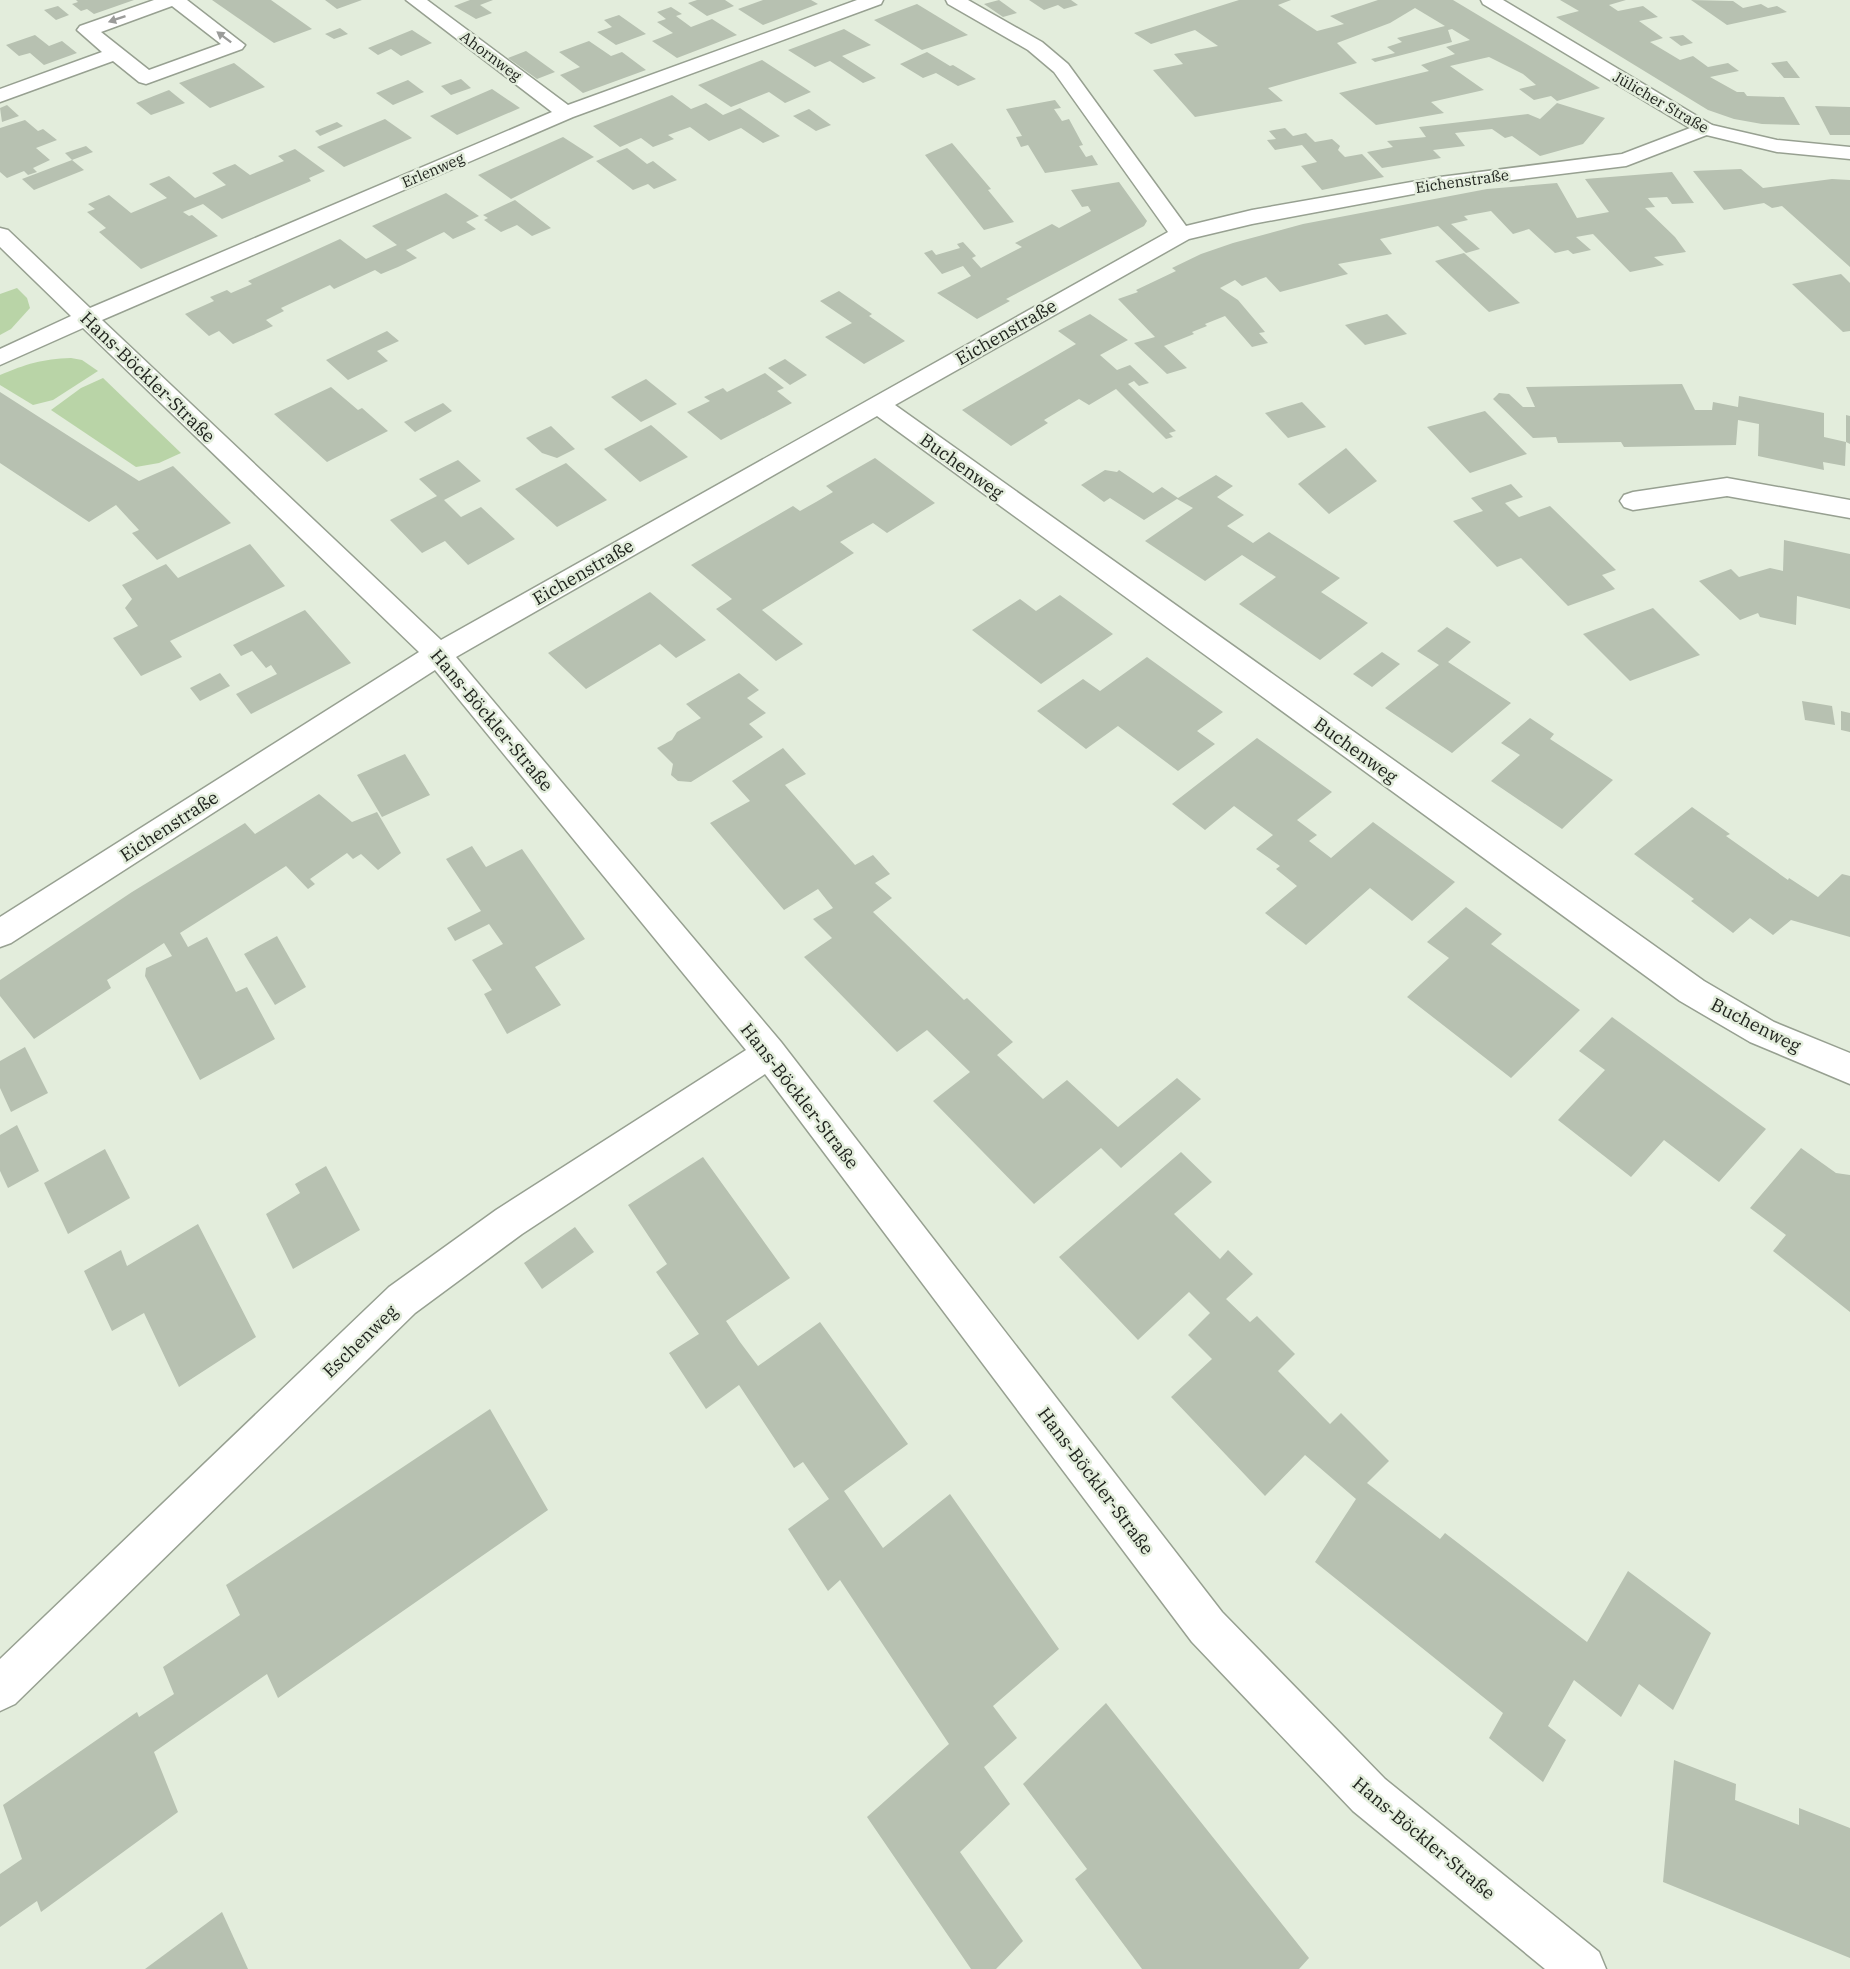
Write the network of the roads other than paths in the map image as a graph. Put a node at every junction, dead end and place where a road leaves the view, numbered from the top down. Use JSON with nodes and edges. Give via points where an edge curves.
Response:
{"nodes":[{"id":1,"x":173,"y":0,"type":"edge"},
{"id":2,"x":415,"y":0,"type":"edge"},
{"id":3,"x":874,"y":0,"type":"edge"},
{"id":4,"x":955,"y":0,"type":"edge"},
{"id":5,"x":1490,"y":0,"type":"edge"},
{"id":6,"x":115,"y":54,"type":"junction"},
{"id":7,"x":0,"y":96,"type":"edge"},
{"id":8,"x":566,"y":113,"type":"junction"},
{"id":9,"x":1705,"y":129,"type":"junction"},
{"id":10,"x":1850,"y":153,"type":"edge"},
{"id":11,"x":1181,"y":234,"type":"junction"},
{"id":12,"x":0,"y":235,"type":"edge"},
{"id":13,"x":86,"y":318,"type":"junction"},
{"id":14,"x":0,"y":358,"type":"edge"},
{"id":15,"x":878,"y":405,"type":"junction"},
{"id":16,"x":1632,"y":501,"type":"dead end"},
{"id":17,"x":1850,"y":509,"type":"edge"},
{"id":18,"x":438,"y":654,"type":"junction"},
{"id":19,"x":0,"y":934,"type":"edge"},
{"id":20,"x":769,"y":1053,"type":"junction"},
{"id":21,"x":1850,"y":1069,"type":"edge"},
{"id":22,"x":0,"y":1689,"type":"edge"},
{"id":23,"x":1582,"y":1969,"type":"edge"}],
"edges":[{"from":1,"to":6,"type":"street","one_way":true,"via":[[87,30]]},
{"from":6,"to":1,"type":"street","one_way":true,"via":[[146,78],[235,45]]},
{"from":2,"to":8,"type":"street","name":"Ahornweg"},
{"from":3,"to":8,"type":"street","name":"Erlenweg"},
{"from":4,"to":11,"type":"street","via":[[1035,46],[1061,68]]},
{"from":5,"to":9,"type":"street","name":"Jülicher Straße"},
{"from":6,"to":7,"type":"street"},
{"from":8,"to":13,"type":"street","name":"Erlenweg"},
{"from":9,"to":10,"type":"street","name":"Jülicher Straße","via":[[1744,142]]},
{"from":9,"to":11,"type":"street","name":"Eichenstraße","via":[[1626,159],[1440,183]]},
{"from":11,"to":15,"type":"street","name":"Eichenstraße"},
{"from":12,"to":13,"type":"street","name":"Hans-Böckler-Straße"},
{"from":13,"to":14,"type":"street","name":"Erlenweg"},
{"from":13,"to":18,"type":"street","name":"Hans-Böckler-Straße"},
{"from":15,"to":18,"type":"street","name":"Eichenstraße"},
{"from":15,"to":21,"type":"street","name":"Buchenweg","via":[[1692,991],[1762,1032]]},
{"from":16,"to":17,"type":"street","via":[[1727,487]]},
{"from":18,"to":19,"type":"street","name":"Eichenstraße"},
{"from":18,"to":20,"type":"street","name":"Hans-Böckler-Straße"},
{"from":20,"to":22,"type":"street","name":"Eschenweg","via":[[508,1222],[402,1300]]},
{"from":20,"to":23,"type":"street","name":"Hans-Böckler-Straße","via":[[1207,1627],[1369,1795]]}]}
